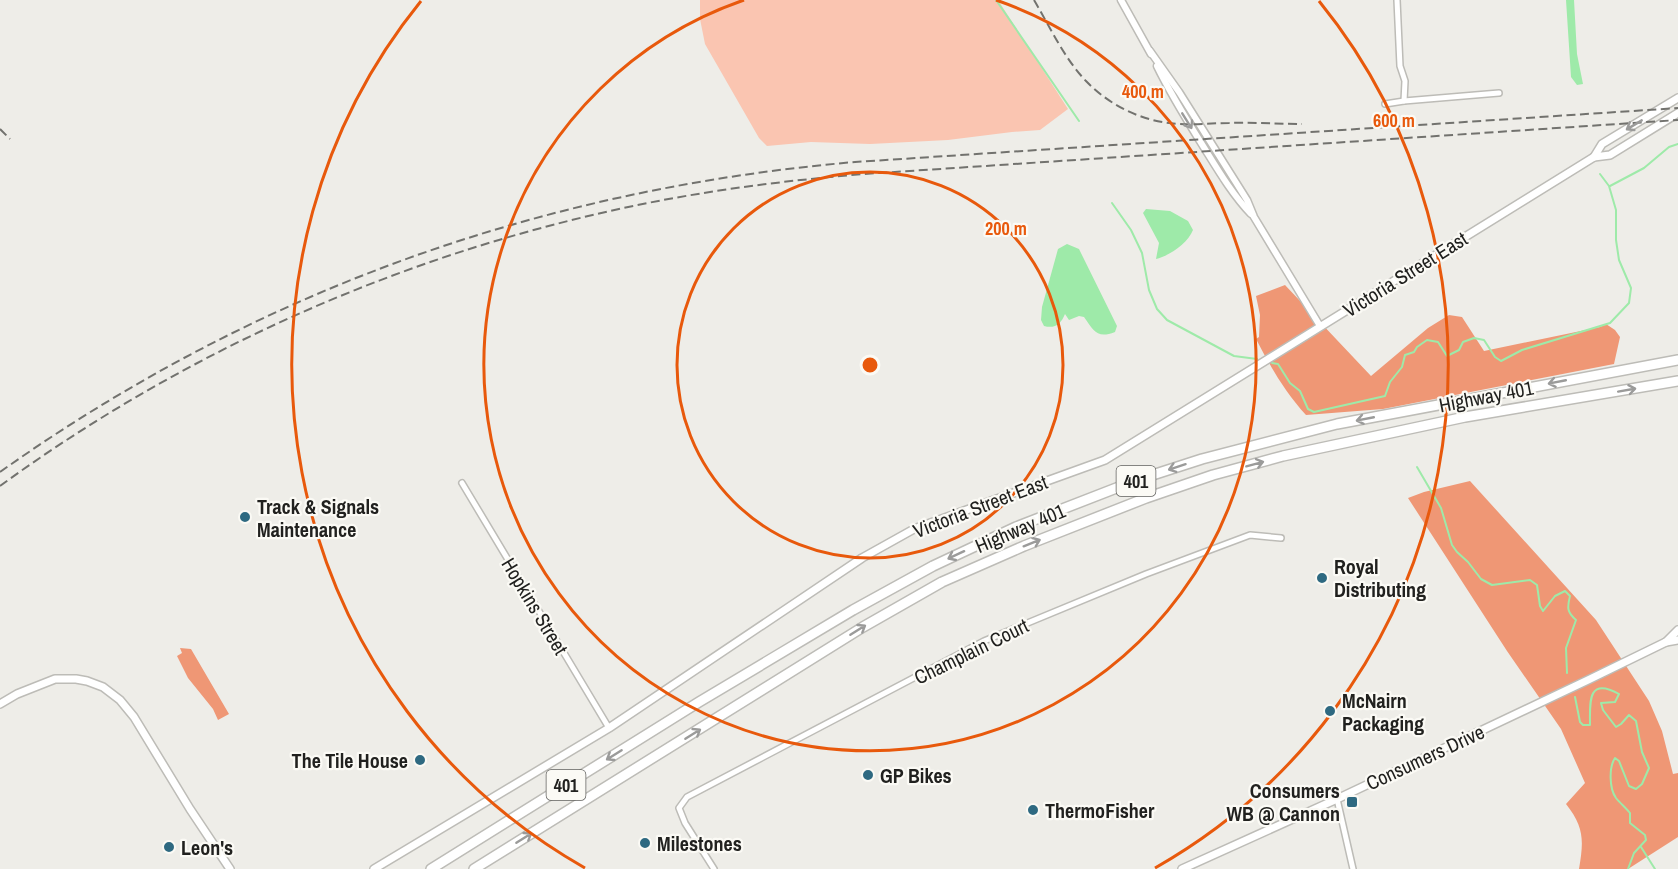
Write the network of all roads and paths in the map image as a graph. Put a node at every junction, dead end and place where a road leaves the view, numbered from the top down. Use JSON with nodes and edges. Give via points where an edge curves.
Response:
{"nodes":[{"id":1,"x":1121,"y":0,"type":"edge"},
{"id":2,"x":1397,"y":0,"type":"edge"},
{"id":3,"x":1499,"y":93,"type":"dead end"},
{"id":4,"x":1678,"y":98,"type":"edge"},
{"id":5,"x":1404,"y":101,"type":"junction"},
{"id":6,"x":1385,"y":104,"type":"dead end"},
{"id":7,"x":1678,"y":113,"type":"edge"},
{"id":8,"x":1594,"y":157,"type":"junction"},
{"id":9,"x":1320,"y":326,"type":"junction"},
{"id":10,"x":1678,"y":360,"type":"edge"},
{"id":11,"x":1678,"y":381,"type":"edge"},
{"id":12,"x":462,"y":483,"type":"dead end"},
{"id":13,"x":1281,"y":538,"type":"dead end"},
{"id":14,"x":1678,"y":630,"type":"edge"},
{"id":15,"x":1678,"y":640,"type":"edge"},
{"id":16,"x":1666,"y":642,"type":"junction"},
{"id":17,"x":0,"y":704,"type":"edge"},
{"id":18,"x":609,"y":728,"type":"junction"},
{"id":19,"x":1337,"y":800,"type":"junction"},
{"id":20,"x":230,"y":869,"type":"edge"},
{"id":21,"x":374,"y":869,"type":"edge"},
{"id":22,"x":431,"y":869,"type":"edge"},
{"id":23,"x":474,"y":869,"type":"edge"},
{"id":24,"x":714,"y":869,"type":"edge"},
{"id":25,"x":1182,"y":869,"type":"edge"},
{"id":26,"x":1353,"y":869,"type":"edge"}],
"edges":[{"from":1,"to":9,"type":"street","via":[[1191,126],[1241,204],[1254,217]]},
{"from":2,"to":5,"type":"street"},
{"from":3,"to":5,"type":"street"},
{"from":4,"to":8,"type":"main road","name":"Victoria Street East","one_way":true,"via":[[1602,144]]},
{"from":5,"to":6,"type":"street"},
{"from":7,"to":8,"type":"main road","name":"Victoria Street East","via":[[1610,155]]},
{"from":8,"to":9,"type":"main road","name":"Victoria Street East"},
{"from":9,"to":18,"type":"main road","name":"Victoria Street East","via":[[1104,460],[914,529],[862,558]]},
{"from":10,"to":22,"type":"highway","name":"Highway 401","number":"401","one_way":true,"via":[[1337,424],[1202,459],[1017,527],[933,566],[853,610]]},
{"from":23,"to":11,"type":"highway","name":"Highway 401","number":"401","one_way":true,"via":[[863,627],[942,582],[1024,546],[1146,498],[1283,456],[1465,417]]},
{"from":12,"to":18,"type":"street","name":"Hopkins Street"},
{"from":13,"to":24,"type":"street","name":"Champlain Court","via":[[1250,535],[984,641],[687,797],[679,808]]},
{"from":14,"to":16,"type":"main road","name":"Consumers Drive"},
{"from":15,"to":16,"type":"main road","name":"Consumers Drive"},
{"from":16,"to":19,"type":"main road","name":"Consumers Drive"},
{"from":17,"to":20,"type":"main road","via":[[55,679],[76,679],[103,687],[134,717]]},
{"from":18,"to":21,"type":"main road","name":"Victoria Street East"},
{"from":19,"to":25,"type":"main road","name":"Consumers Drive"},
{"from":19,"to":26,"type":"street"}]}
